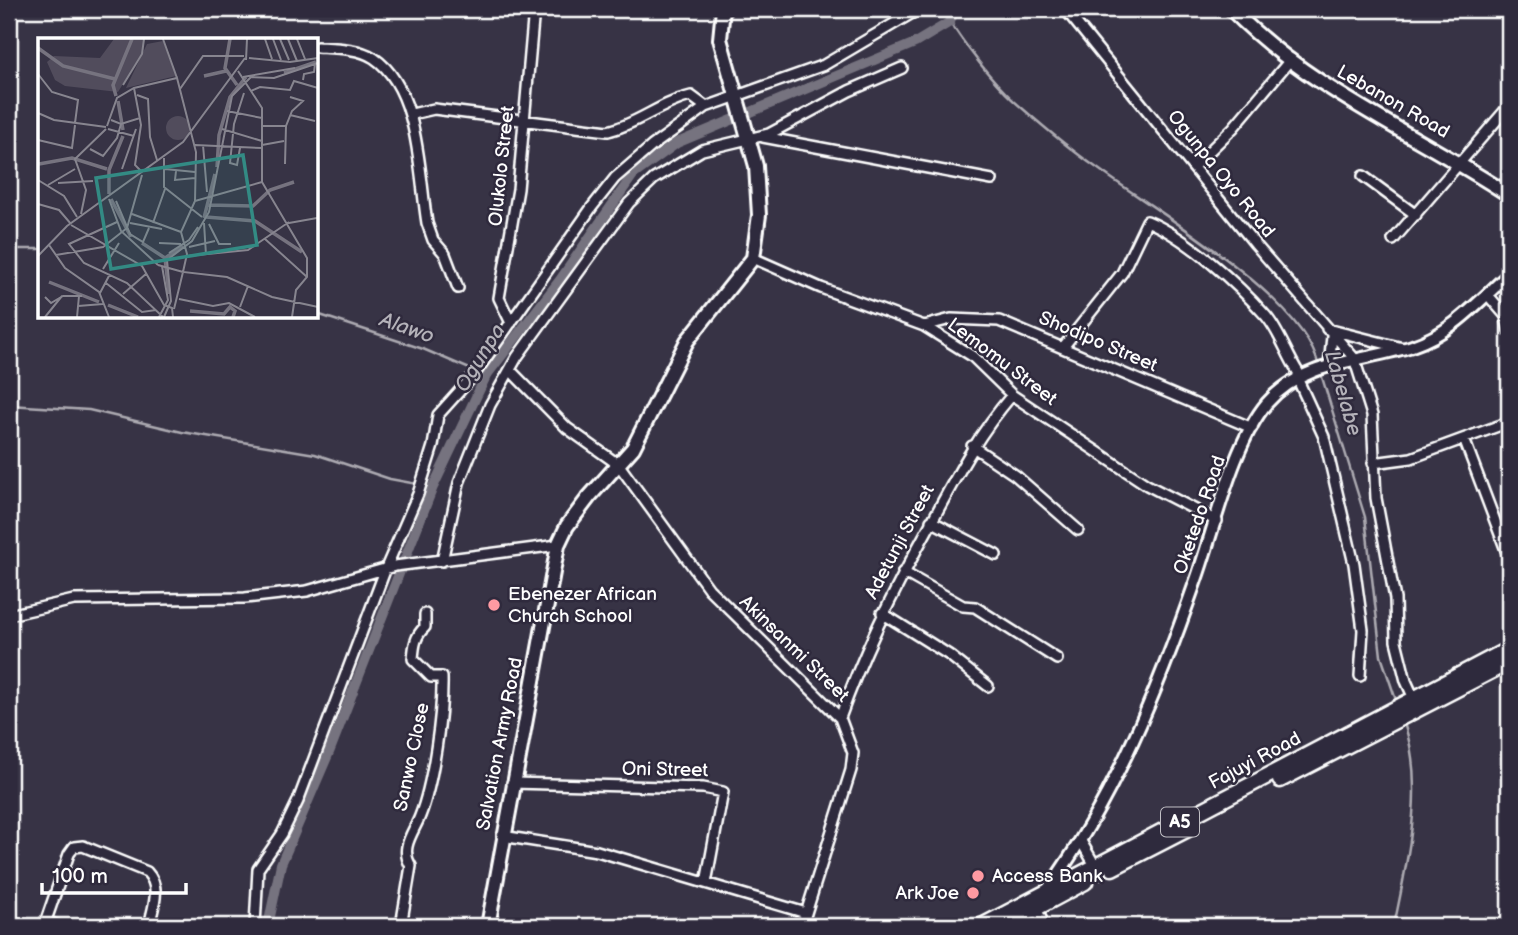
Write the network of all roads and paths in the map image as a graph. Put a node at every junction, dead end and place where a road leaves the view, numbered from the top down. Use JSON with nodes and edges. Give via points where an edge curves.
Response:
{"nodes":[{"id":1,"x":534,"y":9,"type":"edge"},
{"id":2,"x":723,"y":9,"type":"edge"},
{"id":3,"x":919,"y":9,"type":"edge"},
{"id":4,"x":1065,"y":9,"type":"edge"},
{"id":5,"x":1231,"y":9,"type":"edge"},
{"id":6,"x":318,"y":47,"type":"edge"},
{"id":7,"x":1291,"y":59,"type":"junction"},
{"id":8,"x":902,"y":68,"type":"dead end"},
{"id":9,"x":737,"y":100,"type":"junction"},
{"id":10,"x":1509,"y":106,"type":"edge"},
{"id":11,"x":706,"y":107,"type":"junction"},
{"id":12,"x":412,"y":114,"type":"junction"},
{"id":13,"x":525,"y":121,"type":"junction"},
{"id":14,"x":752,"y":136,"type":"junction"},
{"id":15,"x":1462,"y":164,"type":"junction"},
{"id":16,"x":1193,"y":167,"type":"junction"},
{"id":17,"x":1363,"y":176,"type":"dead end"},
{"id":18,"x":992,"y":180,"type":"dead end"},
{"id":19,"x":1509,"y":195,"type":"edge"},
{"id":20,"x":1416,"y":215,"type":"junction"},
{"id":21,"x":1394,"y":240,"type":"dead end"},
{"id":22,"x":753,"y":258,"type":"junction"},
{"id":23,"x":1509,"y":274,"type":"edge"},
{"id":24,"x":458,"y":288,"type":"dead end"},
{"id":25,"x":1487,"y":294,"type":"junction"},
{"id":26,"x":511,"y":323,"type":"junction"},
{"id":27,"x":925,"y":326,"type":"junction"},
{"id":28,"x":1509,"y":331,"type":"edge"},
{"id":29,"x":1329,"y":333,"type":"junction"},
{"id":30,"x":1064,"y":346,"type":"junction"},
{"id":31,"x":1403,"y":348,"type":"junction"},
{"id":32,"x":1353,"y":358,"type":"junction"},
{"id":33,"x":1326,"y":366,"type":"junction"},
{"id":34,"x":510,"y":370,"type":"junction"},
{"id":35,"x":1301,"y":378,"type":"junction"},
{"id":36,"x":1012,"y":395,"type":"junction"},
{"id":37,"x":1509,"y":422,"type":"edge"},
{"id":38,"x":1252,"y":428,"type":"junction"},
{"id":39,"x":1464,"y":439,"type":"junction"},
{"id":40,"x":972,"y":446,"type":"junction"},
{"id":41,"x":1373,"y":463,"type":"junction"},
{"id":42,"x":619,"y":465,"type":"junction"},
{"id":43,"x":1217,"y":521,"type":"junction"},
{"id":44,"x":931,"y":522,"type":"junction"},
{"id":45,"x":1078,"y":530,"type":"dead end"},
{"id":46,"x":558,"y":544,"type":"junction"},
{"id":47,"x":996,"y":555,"type":"dead end"},
{"id":48,"x":1509,"y":558,"type":"edge"},
{"id":49,"x":442,"y":561,"type":"junction"},
{"id":50,"x":391,"y":567,"type":"junction"},
{"id":51,"x":903,"y":572,"type":"junction"},
{"id":52,"x":882,"y":613,"type":"junction"},
{"id":53,"x":425,"y":614,"type":"dead end"},
{"id":54,"x":9,"y":615,"type":"edge"},
{"id":55,"x":1509,"y":649,"type":"edge"},
{"id":56,"x":1057,"y":659,"type":"dead end"},
{"id":57,"x":1509,"y":662,"type":"edge"},
{"id":58,"x":1360,"y":676,"type":"dead end"},
{"id":59,"x":988,"y":685,"type":"dead end"},
{"id":60,"x":1412,"y":705,"type":"junction"},
{"id":61,"x":840,"y":718,"type":"junction"},
{"id":62,"x":512,"y":783,"type":"junction"},
{"id":63,"x":502,"y":836,"type":"junction"},
{"id":64,"x":1082,"y":843,"type":"junction"},
{"id":65,"x":1098,"y":870,"type":"junction"},
{"id":66,"x":706,"y":883,"type":"junction"},
{"id":67,"x":1047,"y":891,"type":"junction"},
{"id":68,"x":1036,"y":909,"type":"junction"},
{"id":69,"x":806,"y":914,"type":"junction"},
{"id":70,"x":44,"y":924,"type":"edge"},
{"id":71,"x":1042,"y":925,"type":"edge"},
{"id":72,"x":59,"y":926,"type":"edge"},
{"id":73,"x":149,"y":926,"type":"edge"},
{"id":74,"x":255,"y":926,"type":"edge"},
{"id":75,"x":401,"y":926,"type":"edge"},
{"id":76,"x":488,"y":926,"type":"edge"},
{"id":77,"x":802,"y":926,"type":"edge"},
{"id":78,"x":982,"y":926,"type":"edge"},
{"id":79,"x":1003,"y":926,"type":"edge"}],
"edges":[{"from":1,"to":13,"type":"street","name":"Olukolo Street"},
{"from":2,"to":9,"type":"main road","via":[[720,39]]},
{"from":3,"to":9,"type":"street","via":[[824,65]]},
{"from":4,"to":16,"type":"street","name":"Ogunpa Oyo Road"},
{"from":5,"to":7,"type":"main road","name":"Lebanon Road"},
{"from":6,"to":12,"type":"street","via":[[360,52],[376,59]]},
{"from":7,"to":15,"type":"main road","name":"Lebanon Road","via":[[1346,101]]},
{"from":7,"to":16,"type":"street"},
{"from":8,"to":14,"type":"street"},
{"from":9,"to":11,"type":"street"},
{"from":9,"to":14,"type":"main road"},
{"from":10,"to":15,"type":"street"},
{"from":11,"to":13,"type":"street","via":[[691,96],[608,131]]},
{"from":11,"to":26,"type":"street","via":[[615,178]]},
{"from":12,"to":13,"type":"street","via":[[434,109]]},
{"from":12,"to":24,"type":"street","via":[[427,223]]},
{"from":13,"to":26,"type":"street","name":"Olukolo Street","via":[[514,228],[499,298]]},
{"from":14,"to":18,"type":"street"},
{"from":14,"to":22,"type":"main road","via":[[759,195]]},
{"from":14,"to":34,"type":"street","via":[[702,150],[654,179],[596,246]]},
{"from":15,"to":19,"type":"main road","name":"Lebanon Road"},
{"from":15,"to":20,"type":"street"},
{"from":16,"to":29,"type":"street","name":"Ogunpa Oyo Road"},
{"from":17,"to":20,"type":"street"},
{"from":20,"to":21,"type":"street"},
{"from":22,"to":27,"type":"street","name":"Lemomu Street"},
{"from":22,"to":42,"type":"main road","name":"Salvation Army Road","via":[[687,341],[647,425]]},
{"from":23,"to":25,"type":"street","name":"Oketedo Road"},
{"from":25,"to":28,"type":"street","via":[[1506,316]]},
{"from":25,"to":31,"type":"street","name":"Oketedo Road","via":[[1451,327]]},
{"from":26,"to":50,"type":"street","via":[[438,415],[421,484]]},
{"from":27,"to":30,"type":"street","name":"Shodipo Street","via":[[951,319],[999,321]]},
{"from":27,"to":36,"type":"street","name":"Lemomu Street","via":[[972,356]]},
{"from":29,"to":31,"type":"street"},
{"from":29,"to":32,"type":"street","name":"Ogunpa Oyo Road"},
{"from":29,"to":33,"type":"street"},
{"from":30,"to":35,"type":"street","via":[[1122,273],[1147,221],[1216,268],[1267,317]]},
{"from":30,"to":38,"type":"street","name":"Shodipo Street"},
{"from":31,"to":32,"type":"street","name":"Oketedo Road"},
{"from":32,"to":33,"type":"street","name":"Oketedo Road"},
{"from":32,"to":41,"type":"street","via":[[1372,415]]},
{"from":33,"to":35,"type":"street","name":"Oketedo Road"},
{"from":34,"to":42,"type":"street","name":"Akinsanmi Street","via":[[567,428]]},
{"from":34,"to":49,"type":"street","via":[[459,483]]},
{"from":35,"to":38,"type":"street","name":"Oketedo Road","via":[[1267,403]]},
{"from":35,"to":58,"type":"street","via":[[1324,437],[1354,564],[1363,631]]},
{"from":36,"to":40,"type":"street","name":"Adetunji Street"},
{"from":36,"to":43,"type":"street","name":"Lemomu Street","via":[[1147,485]]},
{"from":37,"to":39,"type":"street"},
{"from":38,"to":43,"type":"street","name":"Oketedo Road"},
{"from":39,"to":41,"type":"street","via":[[1411,458]]},
{"from":39,"to":48,"type":"street"},
{"from":40,"to":44,"type":"street","name":"Adetunji Street"},
{"from":40,"to":45,"type":"street","via":[[1015,475]]},
{"from":41,"to":60,"type":"street","via":[[1395,599],[1396,641]]},
{"from":42,"to":46,"type":"main road","name":"Salvation Army Road","via":[[567,526]]},
{"from":42,"to":61,"type":"street","name":"Akinsanmi Street","via":[[709,589]]},
{"from":43,"to":64,"type":"street","name":"Oketedo Road","via":[[1146,711]]},
{"from":44,"to":47,"type":"street"},
{"from":44,"to":51,"type":"street","name":"Adetunji Street"},
{"from":46,"to":49,"type":"street"},
{"from":46,"to":62,"type":"main road","name":"Salvation Army Road"},
{"from":49,"to":50,"type":"street"},
{"from":50,"to":54,"type":"street","via":[[307,591],[245,598],[74,600]]},
{"from":50,"to":74,"type":"street","via":[[298,801],[258,869]]},
{"from":51,"to":52,"type":"street","name":"Adetunji Street"},
{"from":51,"to":56,"type":"street","via":[[963,606],[975,607]]},
{"from":52,"to":59,"type":"street"},
{"from":52,"to":61,"type":"street","name":"Adetunji Street"},
{"from":53,"to":75,"type":"street","name":"Sanwo Close","via":[[413,659],[431,677],[442,677],[442,698],[421,815],[407,842],[411,866]]},
{"from":55,"to":60,"type":"highway","name":"Fajuyi Road","number":"A5"},
{"from":57,"to":60,"type":"highway","name":"Fajuyi Road","number":"A5"},
{"from":60,"to":65,"type":"highway","name":"Fajuyi Road","number":"A5"},
{"from":61,"to":69,"type":"street","name":"Akinsanmi Street","via":[[853,753]]},
{"from":62,"to":63,"type":"main road","name":"Salvation Army Road"},
{"from":62,"to":66,"type":"street","name":"Oni Street","via":[[717,788],[724,799]]},
{"from":63,"to":66,"type":"street","via":[[597,851]]},
{"from":63,"to":76,"type":"main road","name":"Salvation Army Road"},
{"from":64,"to":65,"type":"street"},
{"from":64,"to":67,"type":"street","name":"Oketedo Road"},
{"from":65,"to":67,"type":"highway","name":"Fajuyi Road","number":"A5"},
{"from":65,"to":68,"type":"highway","name":"Fajuyi Road","number":"A5"},
{"from":66,"to":69,"type":"street"},
{"from":67,"to":78,"type":"highway","name":"Fajuyi Road","number":"A5"},
{"from":68,"to":71,"type":"street"},
{"from":68,"to":79,"type":"highway","name":"Fajuyi Road","number":"A5"},
{"from":69,"to":77,"type":"street","name":"Akinsanmi Street"},
{"from":70,"to":72,"type":"street"},
{"from":70,"to":73,"type":"street","via":[[69,854],[74,847],[83,846],[147,872],[153,879],[157,890]]}]}
